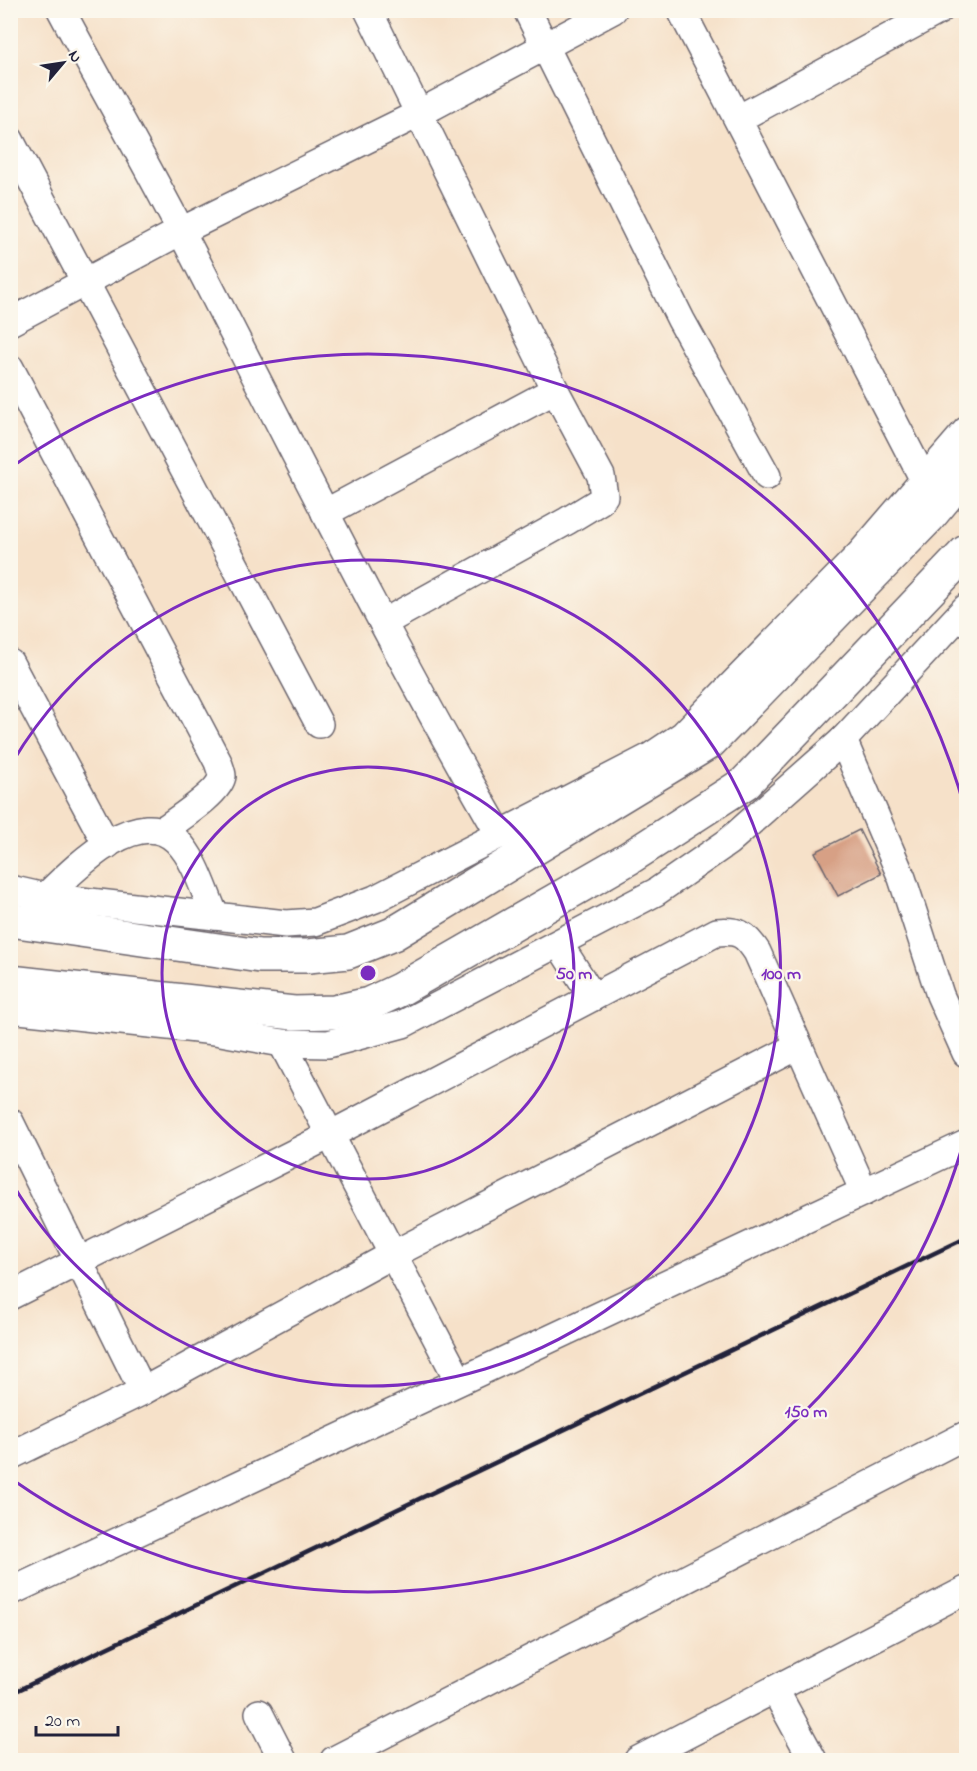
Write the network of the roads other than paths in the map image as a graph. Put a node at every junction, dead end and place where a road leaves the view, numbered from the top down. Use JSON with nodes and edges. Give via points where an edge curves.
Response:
{"nodes":[{"id":1,"x":61,"y":10,"type":"edge"},
{"id":2,"x":368,"y":10,"type":"edge"},
{"id":3,"x":527,"y":10,"type":"edge"},
{"id":4,"x":613,"y":10,"type":"edge"},
{"id":5,"x":681,"y":10,"type":"edge"},
{"id":6,"x":940,"y":10,"type":"edge"},
{"id":7,"x":546,"y":46,"type":"junction"},
{"id":8,"x":420,"y":113,"type":"junction"},
{"id":9,"x":738,"y":119,"type":"junction"},
{"id":10,"x":10,"y":140,"type":"edge"},
{"id":11,"x":181,"y":231,"type":"junction"},
{"id":12,"x":86,"y":280,"type":"junction"},
{"id":13,"x":10,"y":322,"type":"edge"},
{"id":14,"x":10,"y":368,"type":"edge"},
{"id":15,"x":555,"y":390,"type":"junction"},
{"id":16,"x":966,"y":431,"type":"edge"},
{"id":17,"x":966,"y":472,"type":"edge"},
{"id":18,"x":767,"y":476,"type":"dead end"},
{"id":19,"x":924,"y":480,"type":"junction"},
{"id":20,"x":325,"y":513,"type":"junction"},
{"id":21,"x":966,"y":552,"type":"edge"},
{"id":22,"x":966,"y":608,"type":"edge"},
{"id":23,"x":383,"y":623,"type":"junction"},
{"id":24,"x":10,"y":663,"type":"edge"},
{"id":25,"x":319,"y":724,"type":"dead end"},
{"id":26,"x":843,"y":740,"type":"junction"},
{"id":27,"x":162,"y":831,"type":"junction"},
{"id":28,"x":500,"y":835,"type":"junction"},
{"id":29,"x":107,"y":844,"type":"junction"},
{"id":30,"x":10,"y":889,"type":"edge"},
{"id":31,"x":45,"y":897,"type":"junction"},
{"id":32,"x":215,"y":916,"type":"junction"},
{"id":33,"x":10,"y":920,"type":"edge"},
{"id":34,"x":559,"y":944,"type":"junction"},
{"id":35,"x":10,"y":982,"type":"edge"},
{"id":36,"x":593,"y":997,"type":"junction"},
{"id":37,"x":10,"y":1009,"type":"edge"},
{"id":38,"x":282,"y":1043,"type":"junction"},
{"id":39,"x":798,"y":1046,"type":"junction"},
{"id":40,"x":966,"y":1053,"type":"edge"},
{"id":41,"x":10,"y":1122,"type":"edge"},
{"id":42,"x":330,"y":1135,"type":"junction"},
{"id":43,"x":966,"y":1144,"type":"edge"},
{"id":44,"x":864,"y":1192,"type":"junction"},
{"id":45,"x":392,"y":1255,"type":"junction"},
{"id":46,"x":79,"y":1262,"type":"junction"},
{"id":47,"x":10,"y":1296,"type":"edge"},
{"id":48,"x":459,"y":1381,"type":"junction"},
{"id":49,"x":143,"y":1390,"type":"junction"},
{"id":50,"x":966,"y":1435,"type":"edge"},
{"id":51,"x":10,"y":1456,"type":"edge"},
{"id":52,"x":966,"y":1590,"type":"edge"},
{"id":53,"x":10,"y":1592,"type":"edge"},
{"id":54,"x":775,"y":1690,"type":"junction"},
{"id":55,"x":259,"y":1713,"type":"dead end"},
{"id":56,"x":283,"y":1761,"type":"edge"},
{"id":57,"x":334,"y":1761,"type":"edge"},
{"id":58,"x":638,"y":1761,"type":"edge"},
{"id":59,"x":813,"y":1761,"type":"edge"}],
"edges":[{"from":1,"to":11,"type":"street"},
{"from":2,"to":8,"type":"street"},
{"from":3,"to":7,"type":"street"},
{"from":4,"to":7,"type":"street"},
{"from":5,"to":9,"type":"street"},
{"from":6,"to":9,"type":"street"},
{"from":7,"to":8,"type":"street"},
{"from":7,"to":18,"type":"street","via":[[681,320]]},
{"from":8,"to":11,"type":"street"},
{"from":8,"to":15,"type":"street"},
{"from":9,"to":19,"type":"street"},
{"from":10,"to":12,"type":"street"},
{"from":11,"to":12,"type":"street"},
{"from":11,"to":20,"type":"street"},
{"from":12,"to":13,"type":"street"},
{"from":12,"to":25,"type":"street"},
{"from":14,"to":27,"type":"street","via":[[218,762],[222,776],[210,795]]},
{"from":15,"to":20,"type":"street"},
{"from":15,"to":23,"type":"street","via":[[601,476],[604,496],[567,521]]},
{"from":16,"to":19,"type":"street"},
{"from":17,"to":33,"type":"street","via":[[928,518],[710,742],[393,934],[348,952],[260,956]]},
{"from":19,"to":28,"type":"street","via":[[860,554],[683,735],[650,757]]},
{"from":20,"to":23,"type":"street"},
{"from":21,"to":35,"type":"street","via":[[745,783],[628,858],[379,1000],[334,1012],[294,1013]]},
{"from":22,"to":26,"type":"street"},
{"from":23,"to":28,"type":"street"},
{"from":24,"to":29,"type":"street"},
{"from":26,"to":34,"type":"street","via":[[728,842],[656,892]]},
{"from":26,"to":40,"type":"street","via":[[895,861],[940,994]]},
{"from":27,"to":29,"type":"street","via":[[146,828]]},
{"from":27,"to":32,"type":"street","via":[[177,840],[189,858]]},
{"from":28,"to":32,"type":"street","via":[[375,899],[315,922],[286,924]]},
{"from":29,"to":31,"type":"street","via":[[78,864]]},
{"from":30,"to":31,"type":"street"},
{"from":31,"to":32,"type":"street"},
{"from":34,"to":36,"type":"street"},
{"from":34,"to":38,"type":"street","via":[[403,1024],[328,1044]]},
{"from":36,"to":39,"type":"street","via":[[717,932],[732,931],[747,937],[757,952]]},
{"from":36,"to":42,"type":"street"},
{"from":37,"to":38,"type":"street","via":[[215,1031]]},
{"from":38,"to":42,"type":"street"},
{"from":39,"to":44,"type":"street"},
{"from":39,"to":45,"type":"street"},
{"from":41,"to":46,"type":"street"},
{"from":42,"to":45,"type":"street"},
{"from":42,"to":46,"type":"street"},
{"from":43,"to":44,"type":"street"},
{"from":44,"to":48,"type":"street"},
{"from":45,"to":48,"type":"street"},
{"from":45,"to":49,"type":"street"},
{"from":46,"to":47,"type":"street"},
{"from":46,"to":49,"type":"street"},
{"from":48,"to":53,"type":"street"},
{"from":49,"to":51,"type":"street"},
{"from":50,"to":57,"type":"street"},
{"from":52,"to":54,"type":"street"},
{"from":54,"to":58,"type":"street"},
{"from":54,"to":59,"type":"street"},
{"from":55,"to":56,"type":"street"}]}
